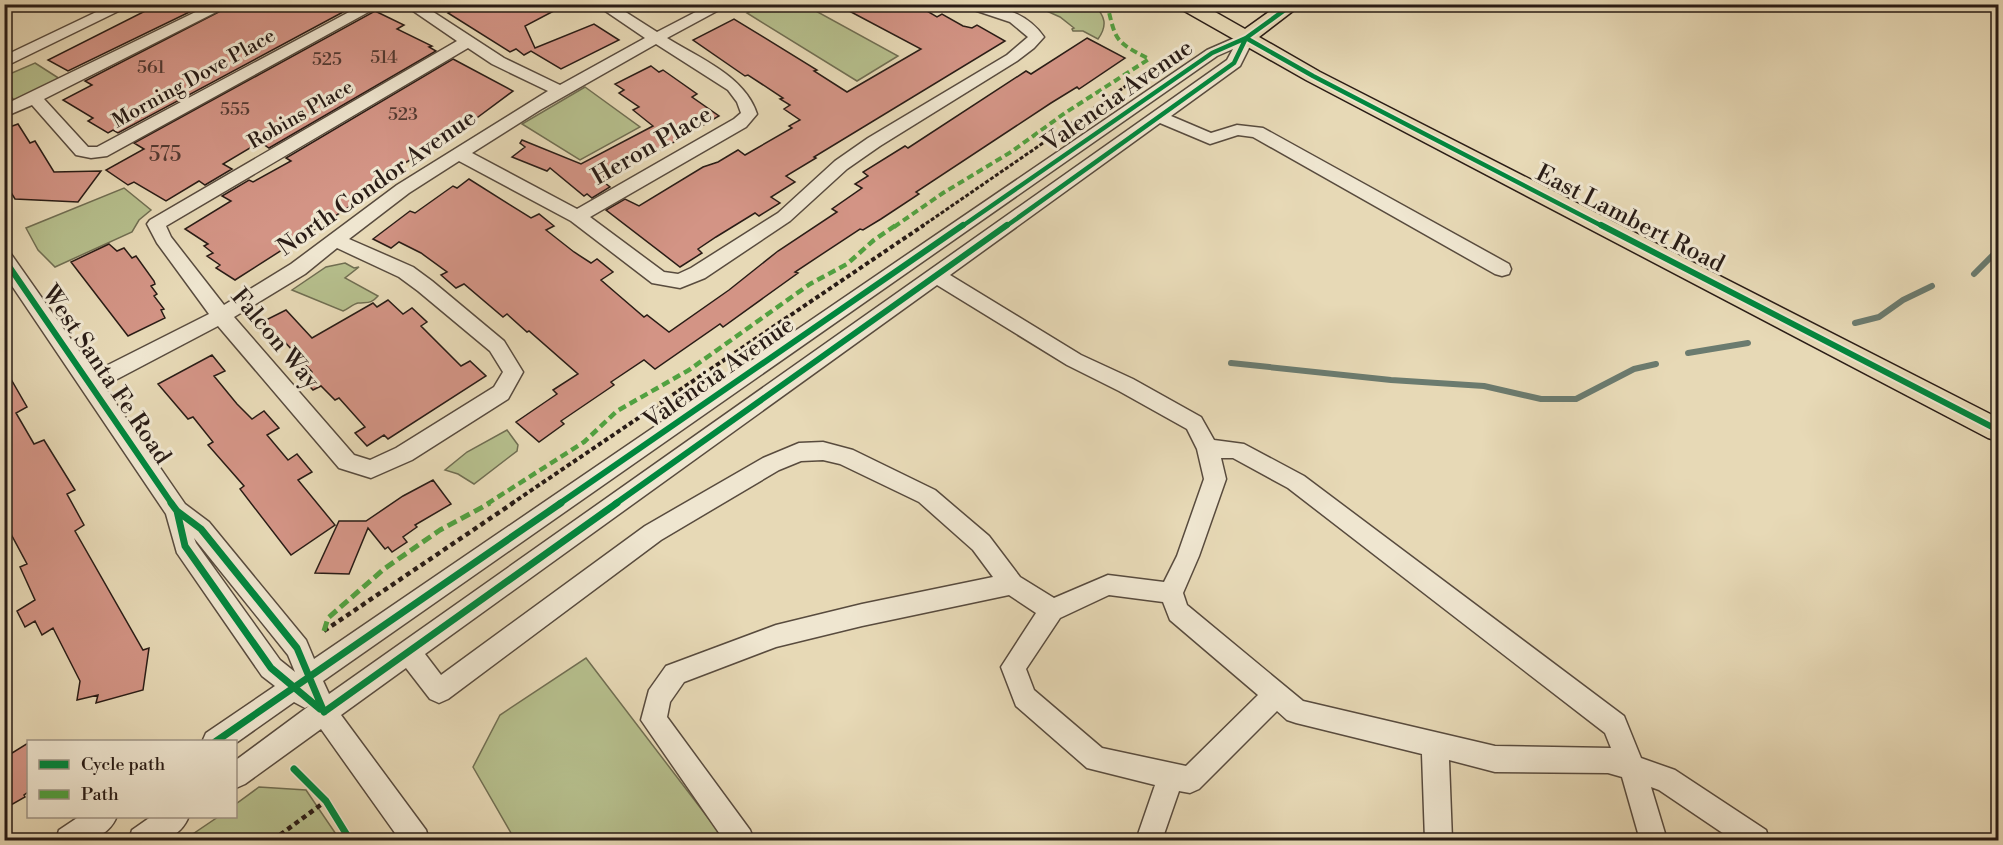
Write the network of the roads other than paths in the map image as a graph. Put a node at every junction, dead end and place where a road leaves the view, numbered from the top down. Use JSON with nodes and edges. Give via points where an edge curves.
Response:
{"nodes":[{"id":1,"x":126,"y":4,"type":"edge"},
{"id":2,"x":225,"y":4,"type":"edge"},
{"id":3,"x":376,"y":4,"type":"edge"},
{"id":4,"x":410,"y":4,"type":"edge"},
{"id":5,"x":602,"y":4,"type":"edge"},
{"id":6,"x":723,"y":4,"type":"edge"},
{"id":7,"x":970,"y":4,"type":"edge"},
{"id":8,"x":1186,"y":4,"type":"edge"},
{"id":9,"x":1293,"y":4,"type":"edge"},
{"id":10,"x":656,"y":38,"type":"junction"},
{"id":11,"x":1246,"y":38,"type":"junction"},
{"id":12,"x":467,"y":42,"type":"junction"},
{"id":13,"x":4,"y":62,"type":"edge"},
{"id":14,"x":560,"y":91,"type":"junction"},
{"id":15,"x":36,"y":99,"type":"junction"},
{"id":16,"x":4,"y":112,"type":"edge"},
{"id":17,"x":1160,"y":117,"type":"junction"},
{"id":18,"x":458,"y":153,"type":"junction"},
{"id":19,"x":577,"y":217,"type":"junction"},
{"id":20,"x":156,"y":224,"type":"joint"},
{"id":21,"x":335,"y":240,"type":"junction"},
{"id":22,"x":4,"y":259,"type":"edge"},
{"id":23,"x":1502,"y":269,"type":"dead end"},
{"id":24,"x":935,"y":275,"type":"junction"},
{"id":25,"x":221,"y":316,"type":"junction"},
{"id":26,"x":91,"y":382,"type":"junction"},
{"id":27,"x":1998,"y":430,"type":"edge"},
{"id":28,"x":1208,"y":448,"type":"junction"},
{"id":29,"x":177,"y":511,"type":"junction"},
{"id":30,"x":1012,"y":584,"type":"junction"},
{"id":31,"x":1171,"y":593,"type":"junction"},
{"id":32,"x":1052,"y":610,"type":"junction"},
{"id":33,"x":407,"y":651,"type":"junction"},
{"id":34,"x":302,"y":682,"type":"junction"},
{"id":35,"x":1276,"y":694,"type":"junction"},
{"id":36,"x":324,"y":711,"type":"junction"},
{"id":37,"x":216,"y":740,"type":"edge"},
{"id":38,"x":1434,"y":745,"type":"junction"},
{"id":39,"x":1632,"y":768,"type":"junction"},
{"id":40,"x":237,"y":774,"type":"edge"},
{"id":41,"x":1171,"y":776,"type":"junction"},
{"id":42,"x":101,"y":818,"type":"edge"},
{"id":43,"x":173,"y":818,"type":"edge"},
{"id":44,"x":69,"y":840,"type":"edge"},
{"id":45,"x":142,"y":840,"type":"edge"},
{"id":46,"x":416,"y":840,"type":"edge"},
{"id":47,"x":740,"y":840,"type":"edge"},
{"id":48,"x":1149,"y":840,"type":"edge"},
{"id":49,"x":1438,"y":840,"type":"edge"},
{"id":50,"x":1653,"y":840,"type":"edge"},
{"id":51,"x":1756,"y":840,"type":"edge"}],
"edges":[{"from":1,"to":13,"type":"street"},
{"from":2,"to":15,"type":"street"},
{"from":3,"to":15,"type":"street","name":"Morning Dove Place","via":[[113,148],[94,153],[82,151]]},
{"from":4,"to":12,"type":"street"},
{"from":5,"to":10,"type":"street"},
{"from":6,"to":10,"type":"street","name":"North Condor Avenue"},
{"from":7,"to":19,"type":"street","via":[[999,12],[1032,29],[1036,36],[1012,58],[855,154],[771,227],[698,273],[680,281],[659,278]]},
{"from":8,"to":11,"type":"main road","name":"East Lambert Road"},
{"from":9,"to":11,"type":"main road","name":"Valencia Avenue"},
{"from":10,"to":14,"type":"street","name":"North Condor Avenue"},
{"from":10,"to":19,"type":"street","name":"Heron Place","via":[[734,87],[749,114],[741,123]]},
{"from":11,"to":17,"type":"street","name":"Valencia Avenue","via":[[1234,63]]},
{"from":11,"to":27,"type":"main road","name":"East Lambert Road"},
{"from":11,"to":34,"type":"street","name":"Valencia Avenue","via":[[1212,52]]},
{"from":12,"to":14,"type":"street"},
{"from":12,"to":20,"type":"street","name":"Robins Place"},
{"from":14,"to":18,"type":"street","name":"North Condor Avenue"},
{"from":15,"to":16,"type":"street"},
{"from":17,"to":23,"type":"street","via":[[1210,139],[1237,130],[1257,132]]},
{"from":17,"to":24,"type":"street","name":"Valencia Avenue"},
{"from":18,"to":19,"type":"street"},
{"from":18,"to":21,"type":"street","name":"North Condor Avenue"},
{"from":20,"to":25,"type":"street","name":"Falcon Way"},
{"from":21,"to":25,"type":"street","name":"North Condor Avenue","via":[[298,269]]},
{"from":21,"to":25,"type":"street","name":"Falcon Way","via":[[406,272],[497,346],[513,372],[501,393],[405,454],[371,469],[347,462]]},
{"from":22,"to":26,"type":"street","name":"West Santa Fe Road"},
{"from":24,"to":28,"type":"street","via":[[1074,360],[1194,423]]},
{"from":24,"to":33,"type":"street","name":"Valencia Avenue"},
{"from":25,"to":26,"type":"street","name":"North Condor Avenue"},
{"from":26,"to":29,"type":"street","name":"West Santa Fe Road"},
{"from":28,"to":31,"type":"street","via":[[1215,479]]},
{"from":28,"to":39,"type":"street","via":[[1236,450],[1296,482],[1615,725]]},
{"from":29,"to":34,"type":"street","name":"West Santa Fe Road","via":[[201,529],[297,648]]},
{"from":29,"to":34,"type":"street","name":"West Santa Fe Road","via":[[185,546],[271,668]]},
{"from":30,"to":32,"type":"street"},
{"from":30,"to":33,"type":"street","via":[[981,543],[927,496],[845,456],[799,452],[771,464],[653,533],[439,691]]},
{"from":30,"to":47,"type":"street","via":[[776,636],[675,674],[658,698],[654,720]]},
{"from":31,"to":32,"type":"street","via":[[1108,585]]},
{"from":31,"to":35,"type":"street","via":[[1178,612]]},
{"from":32,"to":41,"type":"street","via":[[1013,667],[1025,698],[1096,759]]},
{"from":33,"to":36,"type":"street","name":"Valencia Avenue"},
{"from":34,"to":36,"type":"street","name":"West Santa Fe Road"},
{"from":34,"to":37,"type":"street","name":"Valencia Avenue"},
{"from":35,"to":38,"type":"street","via":[[1296,711]]},
{"from":35,"to":41,"type":"street","via":[[1190,780]]},
{"from":36,"to":40,"type":"street","name":"Valencia Avenue"},
{"from":36,"to":46,"type":"street","name":"West Santa Fe Road"},
{"from":38,"to":39,"type":"street","via":[[1495,759],[1608,760]]},
{"from":38,"to":49,"type":"street"},
{"from":39,"to":50,"type":"street"},
{"from":39,"to":51,"type":"street","via":[[1666,779]]},
{"from":41,"to":48,"type":"street"},
{"from":42,"to":44,"type":"street"},
{"from":43,"to":45,"type":"street"}]}
